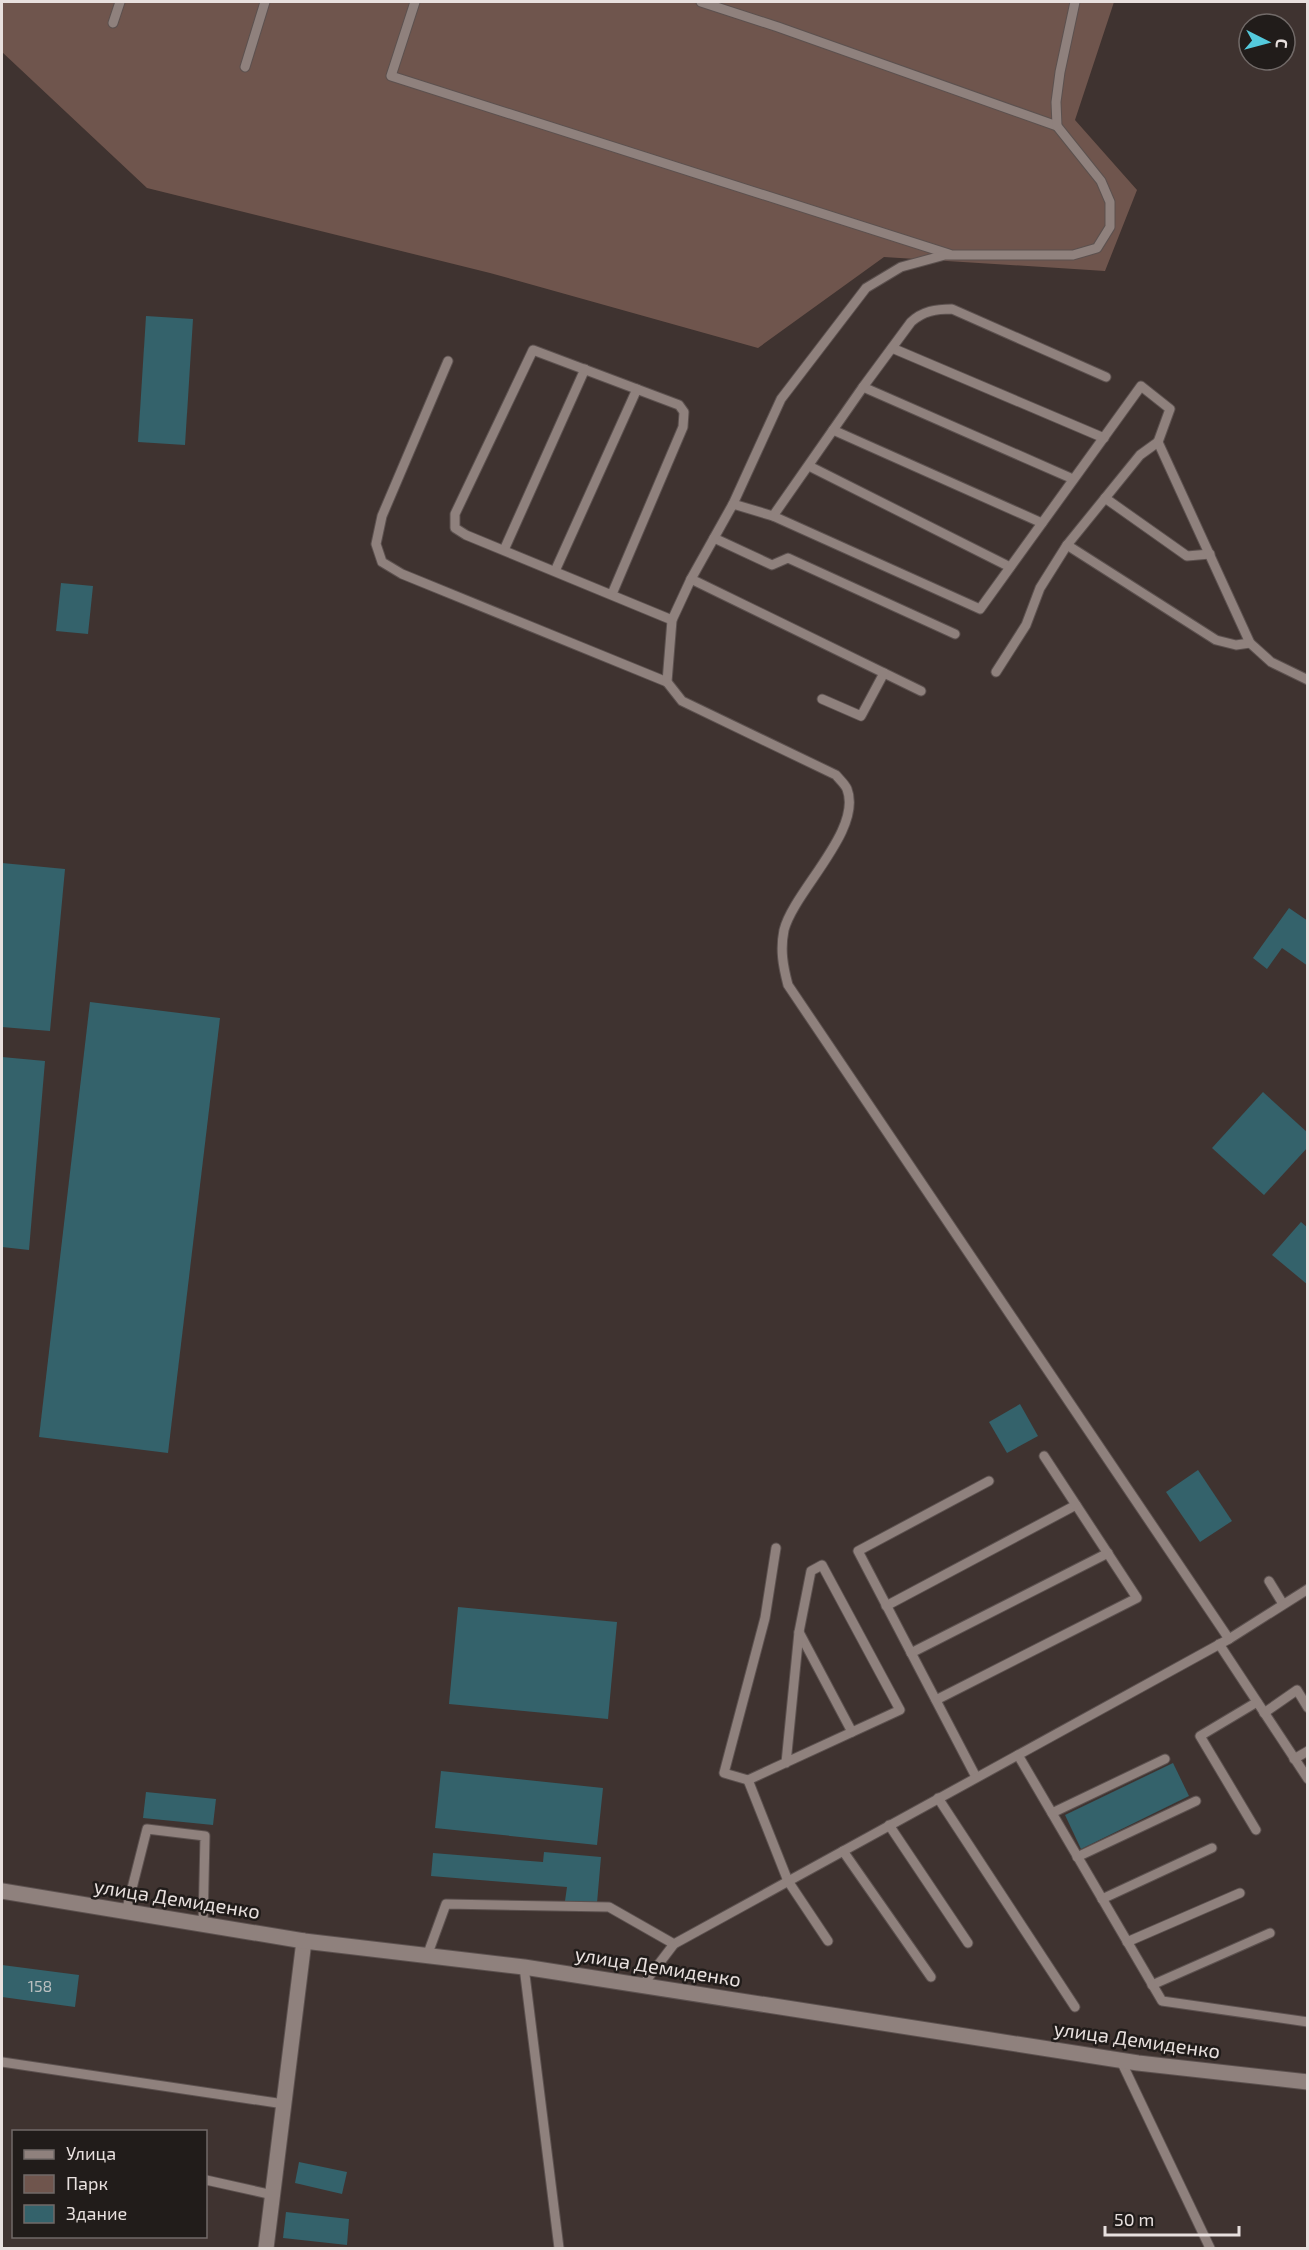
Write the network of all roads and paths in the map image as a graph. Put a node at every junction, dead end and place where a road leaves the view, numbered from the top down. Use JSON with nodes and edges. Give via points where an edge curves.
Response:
{"nodes":[{"id":1,"x":120,"y":2,"type":"edge"},
{"id":2,"x":265,"y":2,"type":"edge"},
{"id":3,"x":415,"y":2,"type":"edge"},
{"id":4,"x":701,"y":2,"type":"edge"},
{"id":5,"x":1075,"y":2,"type":"edge"},
{"id":6,"x":113,"y":23,"type":"dead end"},
{"id":7,"x":245,"y":67,"type":"dead end"},
{"id":8,"x":1057,"y":126,"type":"junction"},
{"id":9,"x":954,"y":255,"type":"junction"},
{"id":10,"x":892,"y":348,"type":"junction"},
{"id":11,"x":448,"y":361,"type":"dead end"},
{"id":12,"x":585,"y":369,"type":"junction"},
{"id":13,"x":1106,"y":376,"type":"dead end"},
{"id":14,"x":863,"y":387,"type":"junction"},
{"id":15,"x":637,"y":389,"type":"junction"},
{"id":16,"x":833,"y":430,"type":"junction"},
{"id":17,"x":1104,"y":438,"type":"junction"},
{"id":18,"x":1158,"y":442,"type":"junction"},
{"id":19,"x":809,"y":466,"type":"junction"},
{"id":20,"x":1073,"y":479,"type":"junction"},
{"id":21,"x":1105,"y":498,"type":"junction"},
{"id":22,"x":733,"y":504,"type":"junction"},
{"id":23,"x":773,"y":516,"type":"junction"},
{"id":24,"x":1042,"y":523,"type":"junction"},
{"id":25,"x":714,"y":538,"type":"junction"},
{"id":26,"x":1067,"y":545,"type":"junction"},
{"id":27,"x":504,"y":550,"type":"junction"},
{"id":28,"x":1210,"y":554,"type":"junction"},
{"id":29,"x":1010,"y":567,"type":"junction"},
{"id":30,"x":555,"y":571,"type":"junction"},
{"id":31,"x":691,"y":579,"type":"junction"},
{"id":32,"x":612,"y":594,"type":"junction"},
{"id":33,"x":672,"y":620,"type":"junction"},
{"id":34,"x":955,"y":634,"type":"dead end"},
{"id":35,"x":1250,"y":643,"type":"junction"},
{"id":36,"x":996,"y":672,"type":"dead end"},
{"id":37,"x":884,"y":673,"type":"junction"},
{"id":38,"x":1308,"y":680,"type":"edge"},
{"id":39,"x":667,"y":682,"type":"junction"},
{"id":40,"x":921,"y":691,"type":"dead end"},
{"id":41,"x":822,"y":699,"type":"dead end"},
{"id":42,"x":1044,"y":1456,"type":"dead end"},
{"id":43,"x":989,"y":1481,"type":"dead end"},
{"id":44,"x":1076,"y":1505,"type":"junction"},
{"id":45,"x":776,"y":1548,"type":"dead end"},
{"id":46,"x":1108,"y":1553,"type":"junction"},
{"id":47,"x":1269,"y":1581,"type":"dead end"},
{"id":48,"x":1307,"y":1590,"type":"edge"},
{"id":49,"x":1282,"y":1604,"type":"junction"},
{"id":50,"x":886,"y":1606,"type":"junction"},
{"id":51,"x":800,"y":1632,"type":"junction"},
{"id":52,"x":1229,"y":1639,"type":"junction"},
{"id":53,"x":1219,"y":1644,"type":"junction"},
{"id":54,"x":911,"y":1653,"type":"junction"},
{"id":55,"x":936,"y":1700,"type":"junction"},
{"id":56,"x":1257,"y":1702,"type":"junction"},
{"id":57,"x":1308,"y":1708,"type":"edge"},
{"id":58,"x":1264,"y":1713,"type":"junction"},
{"id":59,"x":852,"y":1732,"type":"junction"},
{"id":60,"x":1308,"y":1751,"type":"edge"},
{"id":61,"x":1018,"y":1755,"type":"junction"},
{"id":62,"x":1165,"y":1759,"type":"dead end"},
{"id":63,"x":1294,"y":1759,"type":"junction"},
{"id":64,"x":786,"y":1763,"type":"junction"},
{"id":65,"x":976,"y":1777,"type":"junction"},
{"id":66,"x":1308,"y":1779,"type":"edge"},
{"id":67,"x":748,"y":1780,"type":"junction"},
{"id":68,"x":938,"y":1798,"type":"junction"},
{"id":69,"x":1196,"y":1801,"type":"dead end"},
{"id":70,"x":1052,"y":1813,"type":"junction"},
{"id":71,"x":889,"y":1826,"type":"junction"},
{"id":72,"x":1256,"y":1830,"type":"dead end"},
{"id":73,"x":1212,"y":1848,"type":"dead end"},
{"id":74,"x":843,"y":1851,"type":"junction"},
{"id":75,"x":1077,"y":1857,"type":"junction"},
{"id":76,"x":788,"y":1881,"type":"junction"},
{"id":77,"x":1240,"y":1893,"type":"dead end"},
{"id":78,"x":2,"y":1894,"type":"edge"},
{"id":79,"x":1102,"y":1899,"type":"junction"},
{"id":80,"x":126,"y":1912,"type":"junction"},
{"id":81,"x":203,"y":1925,"type":"junction"},
{"id":82,"x":1270,"y":1933,"type":"dead end"},
{"id":83,"x":304,"y":1941,"type":"junction"},
{"id":84,"x":828,"y":1941,"type":"dead end"},
{"id":85,"x":1127,"y":1941,"type":"junction"},
{"id":86,"x":968,"y":1943,"type":"dead end"},
{"id":87,"x":674,"y":1944,"type":"junction"},
{"id":88,"x":427,"y":1956,"type":"junction"},
{"id":89,"x":524,"y":1967,"type":"junction"},
{"id":90,"x":931,"y":1977,"type":"dead end"},
{"id":91,"x":1152,"y":1985,"type":"junction"},
{"id":92,"x":642,"y":1986,"type":"junction"},
{"id":93,"x":1075,"y":2007,"type":"dead end"},
{"id":94,"x":1308,"y":2022,"type":"edge"},
{"id":95,"x":1122,"y":2061,"type":"junction"},
{"id":96,"x":2,"y":2062,"type":"edge"},
{"id":97,"x":1308,"y":2082,"type":"edge"},
{"id":98,"x":284,"y":2104,"type":"junction"},
{"id":99,"x":207,"y":2180,"type":"edge"},
{"id":100,"x":273,"y":2195,"type":"junction"},
{"id":101,"x":266,"y":2248,"type":"edge"},
{"id":102,"x":559,"y":2248,"type":"edge"},
{"id":103,"x":1210,"y":2248,"type":"edge"}],
"edges":[{"from":1,"to":6,"type":"lane"},
{"from":2,"to":7,"type":"lane"},
{"from":3,"to":9,"type":"lane","via":[[391,76]]},
{"from":4,"to":8,"type":"lane"},
{"from":5,"to":8,"type":"lane","via":[[1056,102]]},
{"from":8,"to":9,"type":"lane","via":[[1101,182],[1110,202],[1110,227],[1097,248],[1073,255]]},
{"from":9,"to":22,"type":"lane","via":[[901,267],[866,288],[781,399]]},
{"from":10,"to":13,"type":"lane","via":[[920,314],[952,309]]},
{"from":10,"to":14,"type":"lane"},
{"from":10,"to":17,"type":"lane"},
{"from":11,"to":39,"type":"lane","via":[[382,516],[376,544],[382,562],[402,574]]},
{"from":12,"to":15,"type":"lane"},
{"from":12,"to":27,"type":"lane"},
{"from":12,"to":27,"type":"lane","via":[[533,350],[455,514],[456,528]]},
{"from":14,"to":16,"type":"lane"},
{"from":14,"to":20,"type":"lane"},
{"from":15,"to":30,"type":"lane"},
{"from":15,"to":32,"type":"lane","via":[[679,405],[684,412],[683,427]]},
{"from":16,"to":19,"type":"lane"},
{"from":16,"to":24,"type":"lane"},
{"from":17,"to":18,"type":"lane","via":[[1141,386],[1170,409]]},
{"from":17,"to":20,"type":"lane"},
{"from":18,"to":21,"type":"lane","via":[[1140,455]]},
{"from":18,"to":28,"type":"lane"},
{"from":19,"to":23,"type":"lane"},
{"from":19,"to":29,"type":"lane"},
{"from":20,"to":24,"type":"lane"},
{"from":21,"to":26,"type":"lane"},
{"from":21,"to":28,"type":"lane","via":[[1187,556]]},
{"from":22,"to":23,"type":"lane"},
{"from":22,"to":25,"type":"lane"},
{"from":23,"to":29,"type":"lane","via":[[980,609]]},
{"from":24,"to":29,"type":"lane"},
{"from":25,"to":31,"type":"lane"},
{"from":25,"to":34,"type":"lane","via":[[772,564],[788,558]]},
{"from":26,"to":35,"type":"lane","via":[[1216,640],[1236,645]]},
{"from":26,"to":36,"type":"lane","via":[[1040,588],[1026,625]]},
{"from":27,"to":30,"type":"lane"},
{"from":28,"to":35,"type":"lane"},
{"from":30,"to":32,"type":"lane"},
{"from":31,"to":33,"type":"lane"},
{"from":31,"to":37,"type":"lane"},
{"from":32,"to":33,"type":"lane"},
{"from":33,"to":39,"type":"lane"},
{"from":35,"to":38,"type":"lane","via":[[1270,662]]},
{"from":37,"to":40,"type":"lane"},
{"from":37,"to":41,"type":"lane","via":[[861,716]]},
{"from":39,"to":52,"type":"lane","via":[[682,700],[836,774],[847,789],[845,827],[785,929],[781,958],[788,985]]},
{"from":42,"to":44,"type":"lane"},
{"from":43,"to":50,"type":"lane","via":[[858,1551]]},
{"from":44,"to":46,"type":"lane"},
{"from":44,"to":50,"type":"lane"},
{"from":45,"to":67,"type":"lane","via":[[765,1618],[724,1773]]},
{"from":46,"to":54,"type":"lane"},
{"from":46,"to":55,"type":"lane","via":[[1137,1598]]},
{"from":47,"to":49,"type":"lane"},
{"from":48,"to":49,"type":"lane"},
{"from":49,"to":52,"type":"lane"},
{"from":50,"to":54,"type":"lane"},
{"from":51,"to":59,"type":"lane"},
{"from":51,"to":59,"type":"lane","via":[[811,1571],[822,1566],[900,1710]]},
{"from":51,"to":64,"type":"lane"},
{"from":52,"to":53,"type":"lane"},
{"from":53,"to":56,"type":"lane"},
{"from":53,"to":61,"type":"lane"},
{"from":54,"to":55,"type":"lane"},
{"from":55,"to":65,"type":"lane"},
{"from":56,"to":58,"type":"lane"},
{"from":56,"to":72,"type":"lane","via":[[1200,1736]]},
{"from":57,"to":58,"type":"lane","via":[[1297,1690]]},
{"from":58,"to":63,"type":"lane"},
{"from":59,"to":64,"type":"lane"},
{"from":60,"to":63,"type":"lane"},
{"from":61,"to":65,"type":"lane"},
{"from":61,"to":70,"type":"lane"},
{"from":62,"to":70,"type":"lane"},
{"from":63,"to":66,"type":"lane"},
{"from":64,"to":67,"type":"lane"},
{"from":65,"to":68,"type":"lane"},
{"from":67,"to":76,"type":"lane"},
{"from":68,"to":71,"type":"lane"},
{"from":68,"to":93,"type":"lane"},
{"from":69,"to":75,"type":"lane"},
{"from":70,"to":75,"type":"lane"},
{"from":71,"to":74,"type":"lane"},
{"from":71,"to":86,"type":"lane"},
{"from":73,"to":79,"type":"lane"},
{"from":74,"to":76,"type":"lane"},
{"from":74,"to":90,"type":"lane"},
{"from":75,"to":79,"type":"lane"},
{"from":76,"to":84,"type":"lane"},
{"from":76,"to":87,"type":"lane"},
{"from":77,"to":85,"type":"lane"},
{"from":78,"to":80,"type":"main road","name":"улица Демиденко"},
{"from":79,"to":85,"type":"lane"},
{"from":80,"to":81,"type":"main road","name":"улица Демиденко"},
{"from":80,"to":81,"type":"lane","via":[[147,1829],[205,1836]]},
{"from":81,"to":83,"type":"main road","name":"улица Демиденко"},
{"from":82,"to":91,"type":"lane"},
{"from":83,"to":88,"type":"main road","name":"улица Демиденко"},
{"from":83,"to":98,"type":"main road"},
{"from":85,"to":91,"type":"lane"},
{"from":87,"to":88,"type":"lane","via":[[609,1907],[446,1904]]},
{"from":87,"to":92,"type":"lane"},
{"from":88,"to":89,"type":"main road","name":"улица Демиденко"},
{"from":89,"to":92,"type":"main road","name":"улица Демиденко"},
{"from":89,"to":102,"type":"lane"},
{"from":91,"to":94,"type":"lane","via":[[1162,2001]]},
{"from":92,"to":95,"type":"main road","name":"улица Демиденко"},
{"from":95,"to":97,"type":"main road","name":"улица Демиденко"},
{"from":95,"to":103,"type":"lane"},
{"from":96,"to":98,"type":"lane"},
{"from":98,"to":100,"type":"main road"},
{"from":99,"to":100,"type":"lane"},
{"from":100,"to":101,"type":"main road"}]}
